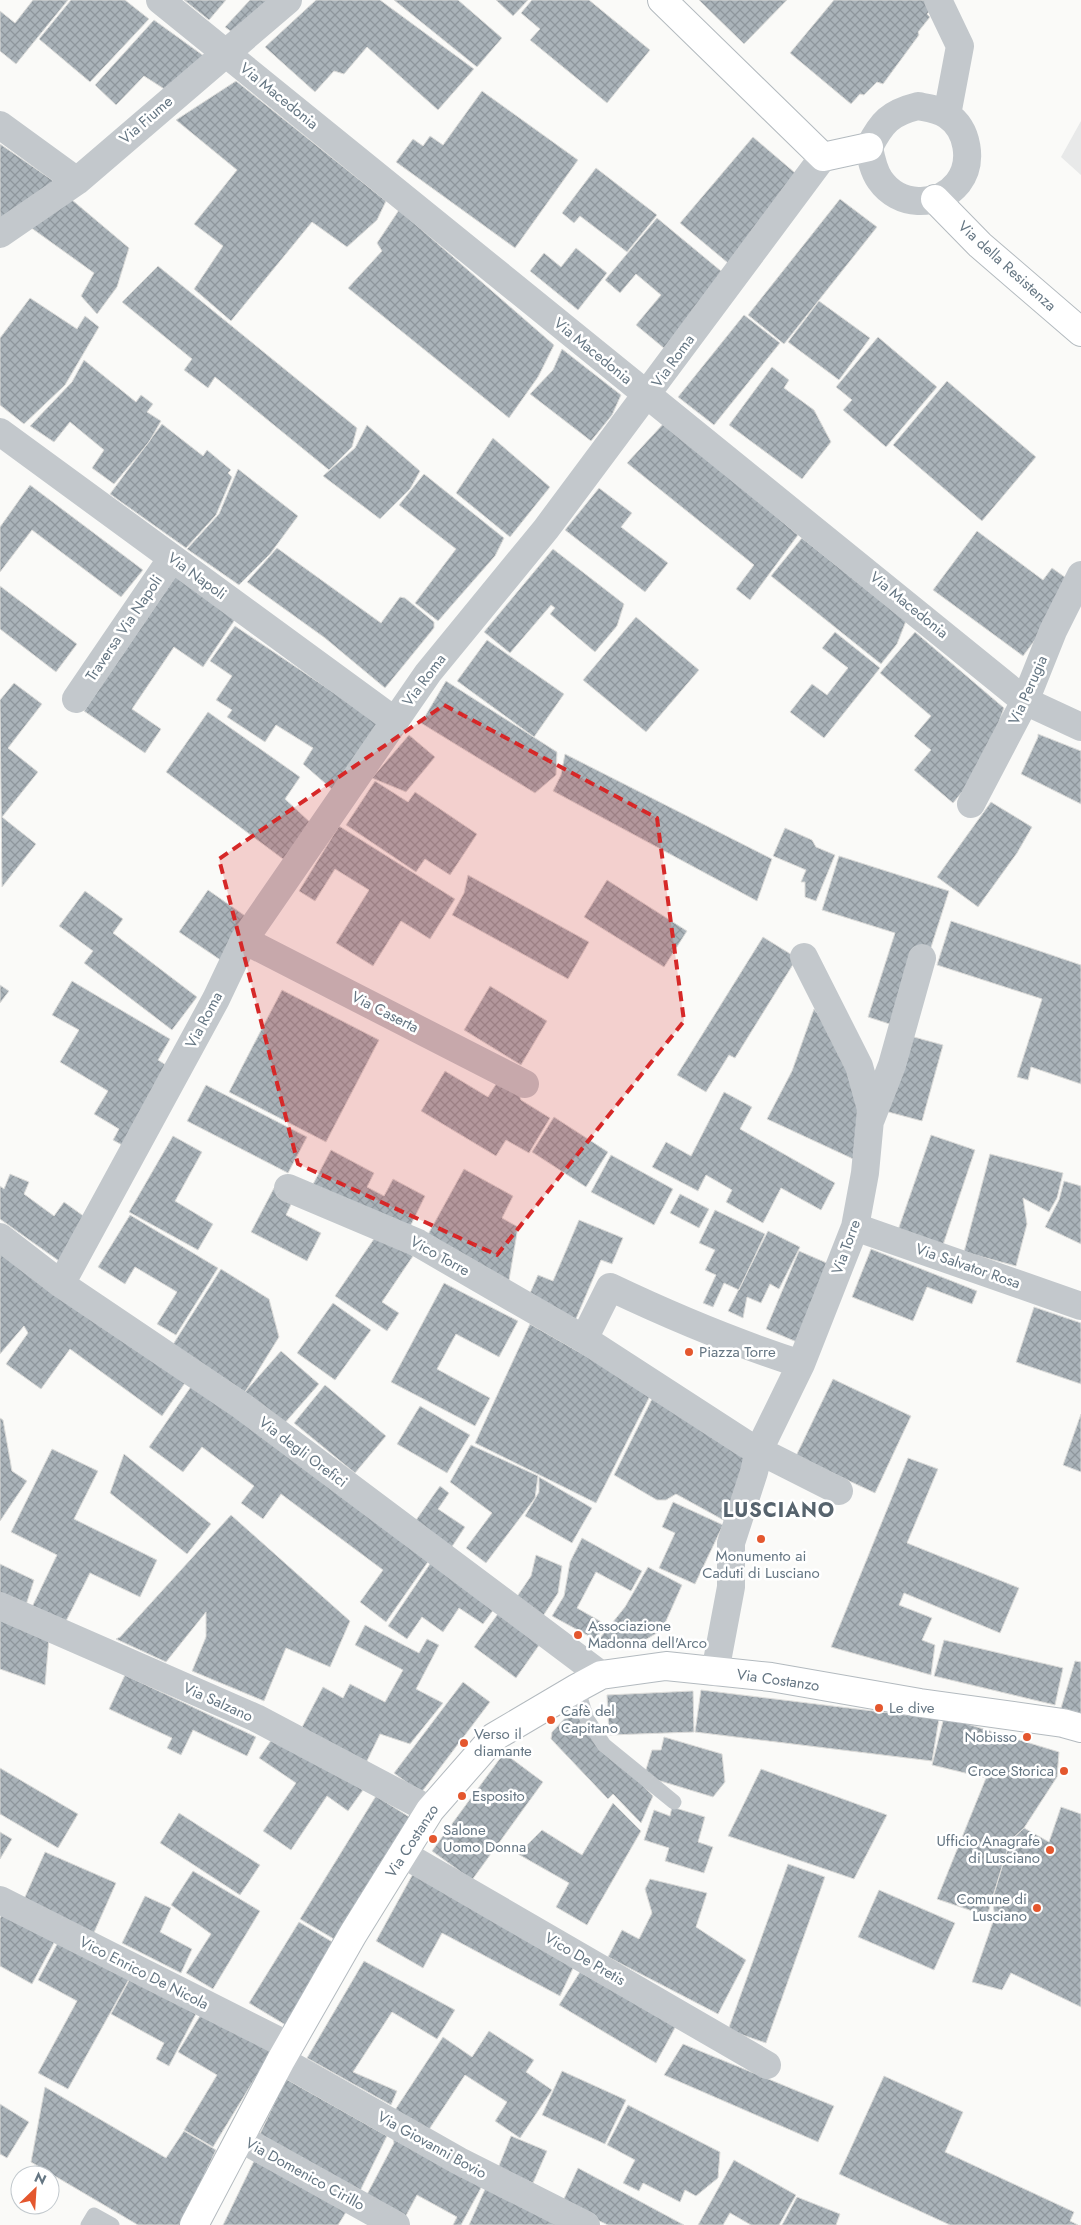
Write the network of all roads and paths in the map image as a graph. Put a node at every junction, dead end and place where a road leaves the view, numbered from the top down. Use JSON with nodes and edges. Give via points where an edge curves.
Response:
{"nodes":[{"id":1,"x":160,"y":0,"type":"edge"},
{"id":2,"x":288,"y":0,"type":"edge"},
{"id":3,"x":662,"y":0,"type":"edge"},
{"id":4,"x":938,"y":0,"type":"edge"},
{"id":5,"x":225,"y":52,"type":"junction"},
{"id":6,"x":947,"y":115,"type":"junction"},
{"id":7,"x":0,"y":125,"type":"edge"},
{"id":8,"x":869,"y":147,"type":"junction"},
{"id":9,"x":823,"y":157,"type":"junction"},
{"id":10,"x":77,"y":181,"type":"junction"},
{"id":11,"x":935,"y":200,"type":"junction"},
{"id":12,"x":0,"y":234,"type":"edge"},
{"id":13,"x":1081,"y":332,"type":"edge"},
{"id":14,"x":647,"y":396,"type":"junction"},
{"id":15,"x":0,"y":432,"type":"edge"},
{"id":16,"x":172,"y":558,"type":"junction"},
{"id":17,"x":1081,"y":575,"type":"edge"},
{"id":18,"x":76,"y":699,"type":"dead end"},
{"id":19,"x":1025,"y":701,"type":"junction"},
{"id":20,"x":395,"y":721,"type":"junction"},
{"id":21,"x":1081,"y":727,"type":"edge"},
{"id":22,"x":972,"y":804,"type":"dead end"},
{"id":23,"x":244,"y":940,"type":"junction"},
{"id":24,"x":804,"y":957,"type":"dead end"},
{"id":25,"x":922,"y":958,"type":"dead end"},
{"id":26,"x":525,"y":1084,"type":"dead end"},
{"id":27,"x":869,"y":1124,"type":"junction"},
{"id":28,"x":288,"y":1188,"type":"dead end"},
{"id":29,"x":855,"y":1227,"type":"junction"},
{"id":30,"x":0,"y":1236,"type":"edge"},
{"id":31,"x":61,"y":1284,"type":"junction"},
{"id":32,"x":1081,"y":1306,"type":"edge"},
{"id":33,"x":584,"y":1339,"type":"junction"},
{"id":34,"x":801,"y":1364,"type":"junction"},
{"id":35,"x":759,"y":1450,"type":"junction"},
{"id":36,"x":840,"y":1491,"type":"dead end"},
{"id":37,"x":0,"y":1606,"type":"edge"},
{"id":38,"x":715,"y":1672,"type":"junction"},
{"id":39,"x":600,"y":1675,"type":"junction"},
{"id":40,"x":577,"y":1688,"type":"junction"},
{"id":41,"x":1081,"y":1728,"type":"edge"},
{"id":42,"x":674,"y":1802,"type":"dead end"},
{"id":43,"x":430,"y":1810,"type":"junction"},
{"id":44,"x":403,"y":1854,"type":"junction"},
{"id":45,"x":0,"y":1900,"type":"edge"},
{"id":46,"x":285,"y":2053,"type":"junction"},
{"id":47,"x":768,"y":2065,"type":"dead end"},
{"id":48,"x":240,"y":2138,"type":"junction"},
{"id":49,"x":88,"y":2225,"type":"edge"},
{"id":50,"x":112,"y":2225,"type":"edge"},
{"id":51,"x":194,"y":2225,"type":"edge"},
{"id":52,"x":396,"y":2225,"type":"edge"},
{"id":53,"x":586,"y":2225,"type":"edge"}],
"edges":[{"from":1,"to":5,"type":"street","name":"Via Macedonia"},
{"from":2,"to":5,"type":"street","name":"Via Fiume"},
{"from":3,"to":9,"type":"street"},
{"from":4,"to":6,"type":"street","via":[[960,46]]},
{"from":5,"to":10,"type":"street","name":"Via Fiume"},
{"from":5,"to":14,"type":"street","name":"Via Macedonia"},
{"from":6,"to":8,"type":"street","via":[[934,108],[918,106],[901,110],[887,118]]},
{"from":6,"to":11,"type":"street","via":[[965,139],[967,154],[958,182]]},
{"from":7,"to":10,"type":"street"},
{"from":8,"to":9,"type":"street"},
{"from":8,"to":11,"type":"street","via":[[878,178],[889,191],[903,199]]},
{"from":9,"to":14,"type":"street","name":"Via Roma"},
{"from":10,"to":12,"type":"street","name":"Via Fiume"},
{"from":11,"to":13,"type":"street","name":"Via della Resistenza","via":[[986,250]]},
{"from":14,"to":19,"type":"street","name":"Via Macedonia"},
{"from":14,"to":20,"type":"street","name":"Via Roma","via":[[546,529],[428,673]]},
{"from":15,"to":16,"type":"street","name":"Via Napoli"},
{"from":16,"to":18,"type":"street","name":"Traversa Via Napoli"},
{"from":16,"to":20,"type":"street","name":"Via Napoli"},
{"from":17,"to":19,"type":"street","name":"Via Perugia"},
{"from":19,"to":21,"type":"street","name":"Via Macedonia"},
{"from":19,"to":22,"type":"street","name":"Via Perugia"},
{"from":20,"to":23,"type":"street","name":"Via Roma"},
{"from":23,"to":26,"type":"street","name":"Via Caserta"},
{"from":23,"to":31,"type":"street","name":"Via Roma","via":[[216,999]]},
{"from":24,"to":27,"type":"street","name":"Via Torre","via":[[859,1066],[871,1109]]},
{"from":25,"to":27,"type":"street","name":"Via Torre","via":[[892,1065]]},
{"from":27,"to":29,"type":"street","name":"Via Torre","via":[[865,1173]]},
{"from":28,"to":33,"type":"street","name":"Vico Torre","via":[[418,1243]]},
{"from":29,"to":32,"type":"street","name":"Via Salvator Rosa"},
{"from":29,"to":34,"type":"street","name":"Via Torre"},
{"from":30,"to":31,"type":"street","name":"Via degli Orefici"},
{"from":31,"to":39,"type":"street","name":"Via degli Orefici","via":[[242,1406]]},
{"from":33,"to":34,"type":"street","via":[[610,1287],[737,1343]]},
{"from":33,"to":35,"type":"street"},
{"from":34,"to":35,"type":"street"},
{"from":35,"to":36,"type":"street"},
{"from":35,"to":38,"type":"street","via":[[731,1543],[731,1587]]},
{"from":37,"to":43,"type":"street","name":"Via Salzano","via":[[256,1718]]},
{"from":38,"to":39,"type":"street","name":"Via Costanzo","via":[[666,1666]]},
{"from":38,"to":41,"type":"street","name":"Via Costanzo","via":[[771,1678]]},
{"from":39,"to":40,"type":"street","name":"Via Costanzo"},
{"from":40,"to":42,"type":"lane","via":[[587,1719],[604,1745]]},
{"from":40,"to":43,"type":"street","name":"Via Costanzo","via":[[494,1737]]},
{"from":43,"to":44,"type":"street","name":"Via Costanzo"},
{"from":44,"to":46,"type":"street","name":"Via Costanzo"},
{"from":44,"to":47,"type":"street","name":"Vico De Pretis"},
{"from":45,"to":46,"type":"street","name":"Vico Enrico De Nicola"},
{"from":46,"to":48,"type":"street","name":"Via Costanzo"},
{"from":46,"to":53,"type":"street","name":"Via Giovanni Bovio","via":[[459,2161]]},
{"from":48,"to":51,"type":"street","name":"Via Costanzo"},
{"from":48,"to":52,"type":"street","name":"Via Domenico Cirillo"},
{"from":49,"to":50,"type":"lane","via":[[94,2216]]}]}
